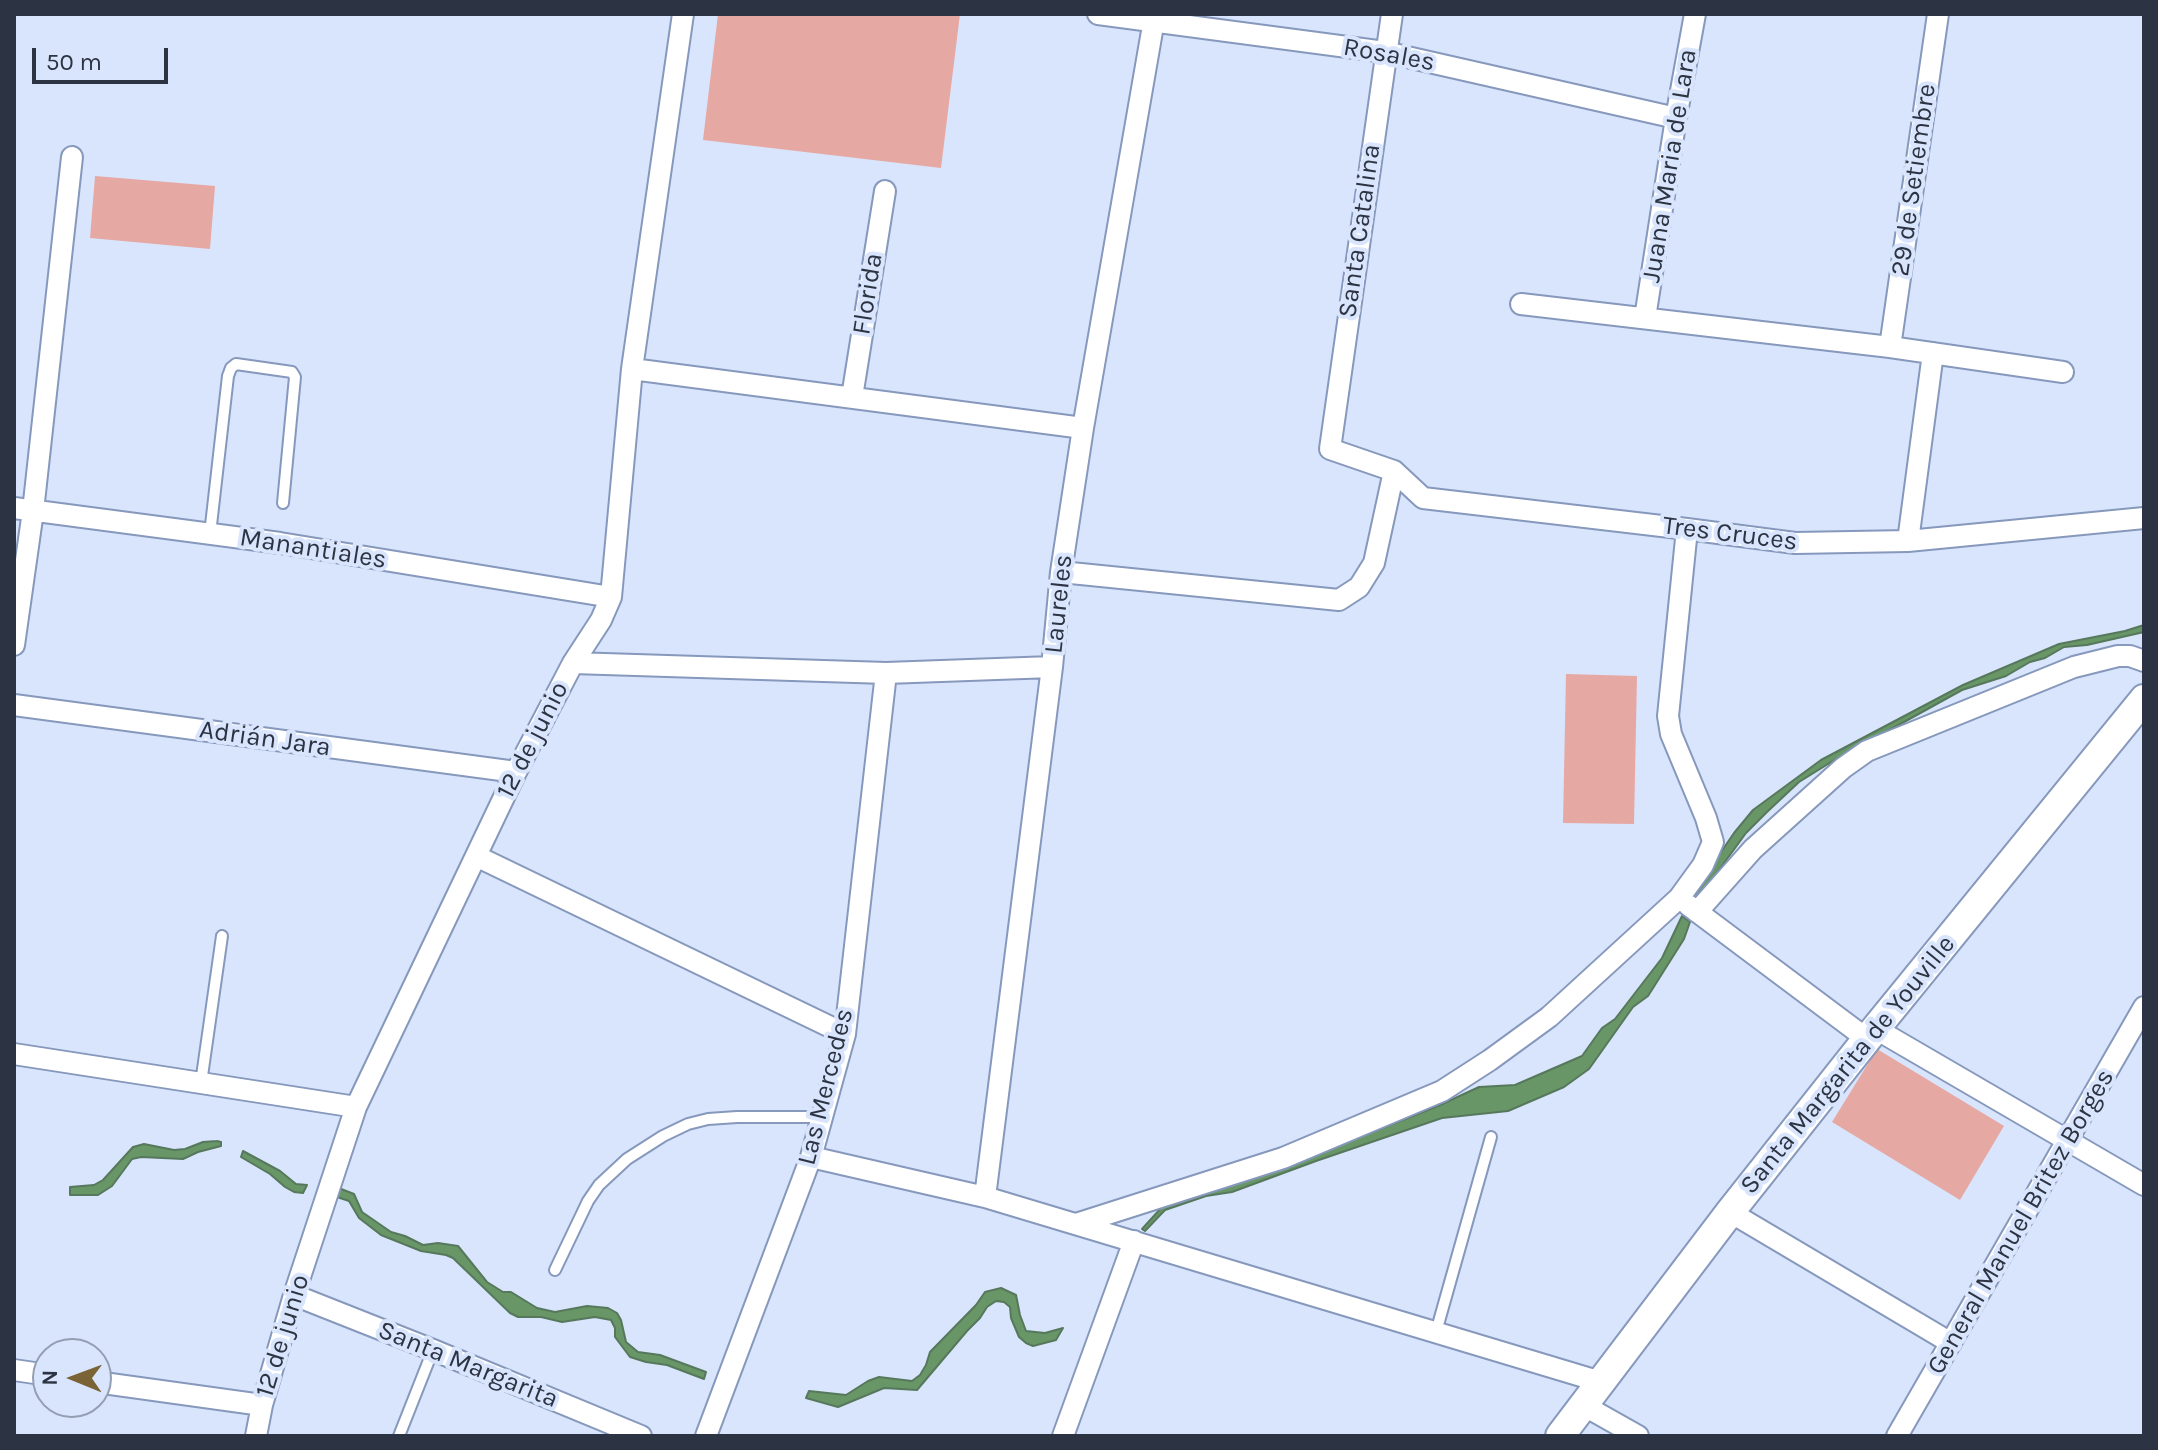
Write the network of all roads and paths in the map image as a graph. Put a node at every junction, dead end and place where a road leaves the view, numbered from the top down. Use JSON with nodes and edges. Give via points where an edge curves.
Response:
{"nodes":[{"id":1,"x":683,"y":14,"type":"edge"},
{"id":2,"x":1098,"y":14,"type":"edge"},
{"id":3,"x":1392,"y":14,"type":"edge"},
{"id":4,"x":1695,"y":14,"type":"edge"},
{"id":5,"x":1938,"y":14,"type":"edge"},
{"id":6,"x":1154,"y":18,"type":"edge"},
{"id":7,"x":1385,"y":52,"type":"junction"},
{"id":8,"x":1676,"y":118,"type":"junction"},
{"id":9,"x":73,"y":151,"type":"dead end"},
{"id":10,"x":885,"y":191,"type":"dead end"},
{"id":11,"x":1521,"y":304,"type":"dead end"},
{"id":12,"x":1645,"y":318,"type":"junction"},
{"id":13,"x":1890,"y":347,"type":"junction"},
{"id":14,"x":1933,"y":353,"type":"junction"},
{"id":15,"x":632,"y":369,"type":"junction"},
{"id":16,"x":2063,"y":372,"type":"dead end"},
{"id":17,"x":852,"y":397,"type":"junction"},
{"id":18,"x":1083,"y":428,"type":"junction"},
{"id":19,"x":1330,"y":449,"type":"joint"},
{"id":20,"x":1394,"y":471,"type":"junction"},
{"id":21,"x":283,"y":503,"type":"dead end"},
{"id":22,"x":23,"y":510,"type":"edge"},
{"id":23,"x":2144,"y":518,"type":"edge"},
{"id":24,"x":1687,"y":529,"type":"junction"},
{"id":25,"x":210,"y":534,"type":"junction"},
{"id":26,"x":1908,"y":541,"type":"junction"},
{"id":27,"x":1061,"y":572,"type":"junction"},
{"id":28,"x":611,"y":597,"type":"junction"},
{"id":29,"x":14,"y":645,"type":"edge"},
{"id":30,"x":2144,"y":661,"type":"edge"},
{"id":31,"x":573,"y":663,"type":"junction"},
{"id":32,"x":1052,"y":667,"type":"junction"},
{"id":33,"x":886,"y":673,"type":"junction"},
{"id":34,"x":2144,"y":699,"type":"edge"},
{"id":35,"x":14,"y":705,"type":"edge"},
{"id":36,"x":516,"y":772,"type":"junction"},
{"id":37,"x":476,"y":856,"type":"junction"},
{"id":38,"x":1679,"y":898,"type":"junction"},
{"id":39,"x":1697,"y":912,"type":"junction"},
{"id":40,"x":222,"y":936,"type":"dead end"},
{"id":41,"x":2144,"y":1007,"type":"edge"},
{"id":42,"x":845,"y":1034,"type":"junction"},
{"id":43,"x":1872,"y":1034,"type":"junction"},
{"id":44,"x":14,"y":1054,"type":"edge"},
{"id":45,"x":201,"y":1083,"type":"junction"},
{"id":46,"x":356,"y":1107,"type":"junction"},
{"id":47,"x":822,"y":1117,"type":"junction"},
{"id":48,"x":1491,"y":1137,"type":"dead end"},
{"id":49,"x":2067,"y":1140,"type":"junction"},
{"id":50,"x":811,"y":1157,"type":"junction"},
{"id":51,"x":2144,"y":1185,"type":"edge"},
{"id":52,"x":985,"y":1197,"type":"junction"},
{"id":53,"x":1730,"y":1212,"type":"junction"},
{"id":54,"x":1076,"y":1224,"type":"junction"},
{"id":55,"x":1134,"y":1241,"type":"junction"},
{"id":56,"x":555,"y":1270,"type":"dead end"},
{"id":57,"x":294,"y":1295,"type":"junction"},
{"id":58,"x":1436,"y":1332,"type":"junction"},
{"id":59,"x":1951,"y":1343,"type":"junction"},
{"id":60,"x":433,"y":1350,"type":"junction"},
{"id":61,"x":1601,"y":1382,"type":"junction"},
{"id":62,"x":112,"y":1384,"type":"edge"},
{"id":63,"x":262,"y":1405,"type":"junction"},
{"id":64,"x":1583,"y":1405,"type":"junction"},
{"id":65,"x":256,"y":1436,"type":"edge"},
{"id":66,"x":399,"y":1436,"type":"edge"},
{"id":67,"x":641,"y":1436,"type":"edge"},
{"id":68,"x":706,"y":1436,"type":"edge"},
{"id":69,"x":1063,"y":1436,"type":"edge"},
{"id":70,"x":1560,"y":1436,"type":"edge"},
{"id":71,"x":1638,"y":1436,"type":"edge"},
{"id":72,"x":1897,"y":1436,"type":"edge"}],
"edges":[{"from":1,"to":15,"type":"street","name":"12 de junio"},
{"from":2,"to":6,"type":"street","name":"Rosales"},
{"from":3,"to":7,"type":"street","name":"Santa Catalina"},
{"from":4,"to":8,"type":"street","name":"Juana Maria de Lara"},
{"from":5,"to":13,"type":"street","name":"29 de Setiembre"},
{"from":6,"to":7,"type":"street","name":"Rosales"},
{"from":6,"to":18,"type":"street","name":"Laureles"},
{"from":7,"to":8,"type":"street","name":"Rosales"},
{"from":7,"to":19,"type":"street","name":"Santa Catalina"},
{"from":8,"to":12,"type":"street","name":"Juana Maria de Lara"},
{"from":9,"to":22,"type":"street"},
{"from":10,"to":17,"type":"street","name":"Florida"},
{"from":11,"to":12,"type":"street"},
{"from":12,"to":13,"type":"street"},
{"from":13,"to":14,"type":"street"},
{"from":14,"to":16,"type":"street"},
{"from":14,"to":26,"type":"street"},
{"from":15,"to":17,"type":"street"},
{"from":15,"to":28,"type":"street","name":"12 de junio"},
{"from":17,"to":18,"type":"street"},
{"from":18,"to":27,"type":"street","name":"Laureles"},
{"from":19,"to":20,"type":"street","name":"Tres Cruces"},
{"from":20,"to":24,"type":"street","name":"Tres Cruces","via":[[1423,498]]},
{"from":20,"to":27,"type":"street","via":[[1374,563],[1359,587],[1339,600]]},
{"from":21,"to":25,"type":"lane","via":[[295,377],[292,372],[236,364],[228,376]]},
{"from":22,"to":25,"type":"street","name":"Manantiales"},
{"from":22,"to":29,"type":"street"},
{"from":23,"to":26,"type":"street","name":"Tres Cruces"},
{"from":24,"to":26,"type":"street","name":"Tres Cruces","via":[[1795,543]]},
{"from":24,"to":38,"type":"street","via":[[1668,716],[1713,842]]},
{"from":25,"to":28,"type":"street","name":"Manantiales"},
{"from":27,"to":32,"type":"street","name":"Laureles"},
{"from":28,"to":31,"type":"street","name":"12 de junio"},
{"from":30,"to":39,"type":"street","via":[[2118,656],[2074,667],[1867,751],[1753,849]]},
{"from":31,"to":33,"type":"street"},
{"from":31,"to":36,"type":"street","name":"12 de junio"},
{"from":32,"to":33,"type":"street"},
{"from":32,"to":52,"type":"street","name":"Laureles"},
{"from":33,"to":42,"type":"street","name":"Las Mercedes"},
{"from":34,"to":43,"type":"main road","name":"Santa Margarita de Youville"},
{"from":35,"to":36,"type":"street","name":"Adrián Jara"},
{"from":36,"to":37,"type":"street","name":"12 de junio"},
{"from":37,"to":42,"type":"street"},
{"from":37,"to":46,"type":"street","name":"12 de junio"},
{"from":38,"to":39,"type":"street"},
{"from":38,"to":54,"type":"street","via":[[1549,1017],[1442,1091],[1283,1158]]},
{"from":39,"to":43,"type":"street"},
{"from":40,"to":45,"type":"lane"},
{"from":41,"to":49,"type":"street","name":"General Manuel Britez Borges"},
{"from":42,"to":47,"type":"street","name":"Las Mercedes"},
{"from":43,"to":49,"type":"street"},
{"from":43,"to":53,"type":"main road","name":"Santa Margarita de Youville"},
{"from":44,"to":45,"type":"street"},
{"from":45,"to":46,"type":"street"},
{"from":46,"to":57,"type":"street","name":"12 de junio"},
{"from":47,"to":50,"type":"street","name":"Las Mercedes"},
{"from":47,"to":56,"type":"lane","via":[[708,1119],[663,1136],[599,1185]]},
{"from":48,"to":58,"type":"lane"},
{"from":49,"to":51,"type":"street"},
{"from":49,"to":59,"type":"street","name":"General Manuel Britez Borges"},
{"from":50,"to":52,"type":"street"},
{"from":50,"to":68,"type":"street","name":"Las Mercedes"},
{"from":52,"to":54,"type":"street"},
{"from":53,"to":59,"type":"street"},
{"from":53,"to":61,"type":"main road","name":"Santa Margarita de Youville"},
{"from":54,"to":55,"type":"street"},
{"from":55,"to":58,"type":"street"},
{"from":55,"to":69,"type":"street"},
{"from":57,"to":60,"type":"street","name":"Santa Margarita"},
{"from":57,"to":63,"type":"street","name":"12 de junio"},
{"from":58,"to":61,"type":"street"},
{"from":59,"to":72,"type":"street","name":"General Manuel Britez Borges"},
{"from":60,"to":66,"type":"lane"},
{"from":60,"to":67,"type":"street","name":"Santa Margarita"},
{"from":61,"to":64,"type":"main road","name":"Santa Margarita de Youville"},
{"from":62,"to":63,"type":"street"},
{"from":63,"to":65,"type":"street","name":"12 de junio"},
{"from":64,"to":70,"type":"main road","name":"Santa Margarita de Youville"},
{"from":64,"to":71,"type":"street"}]}
